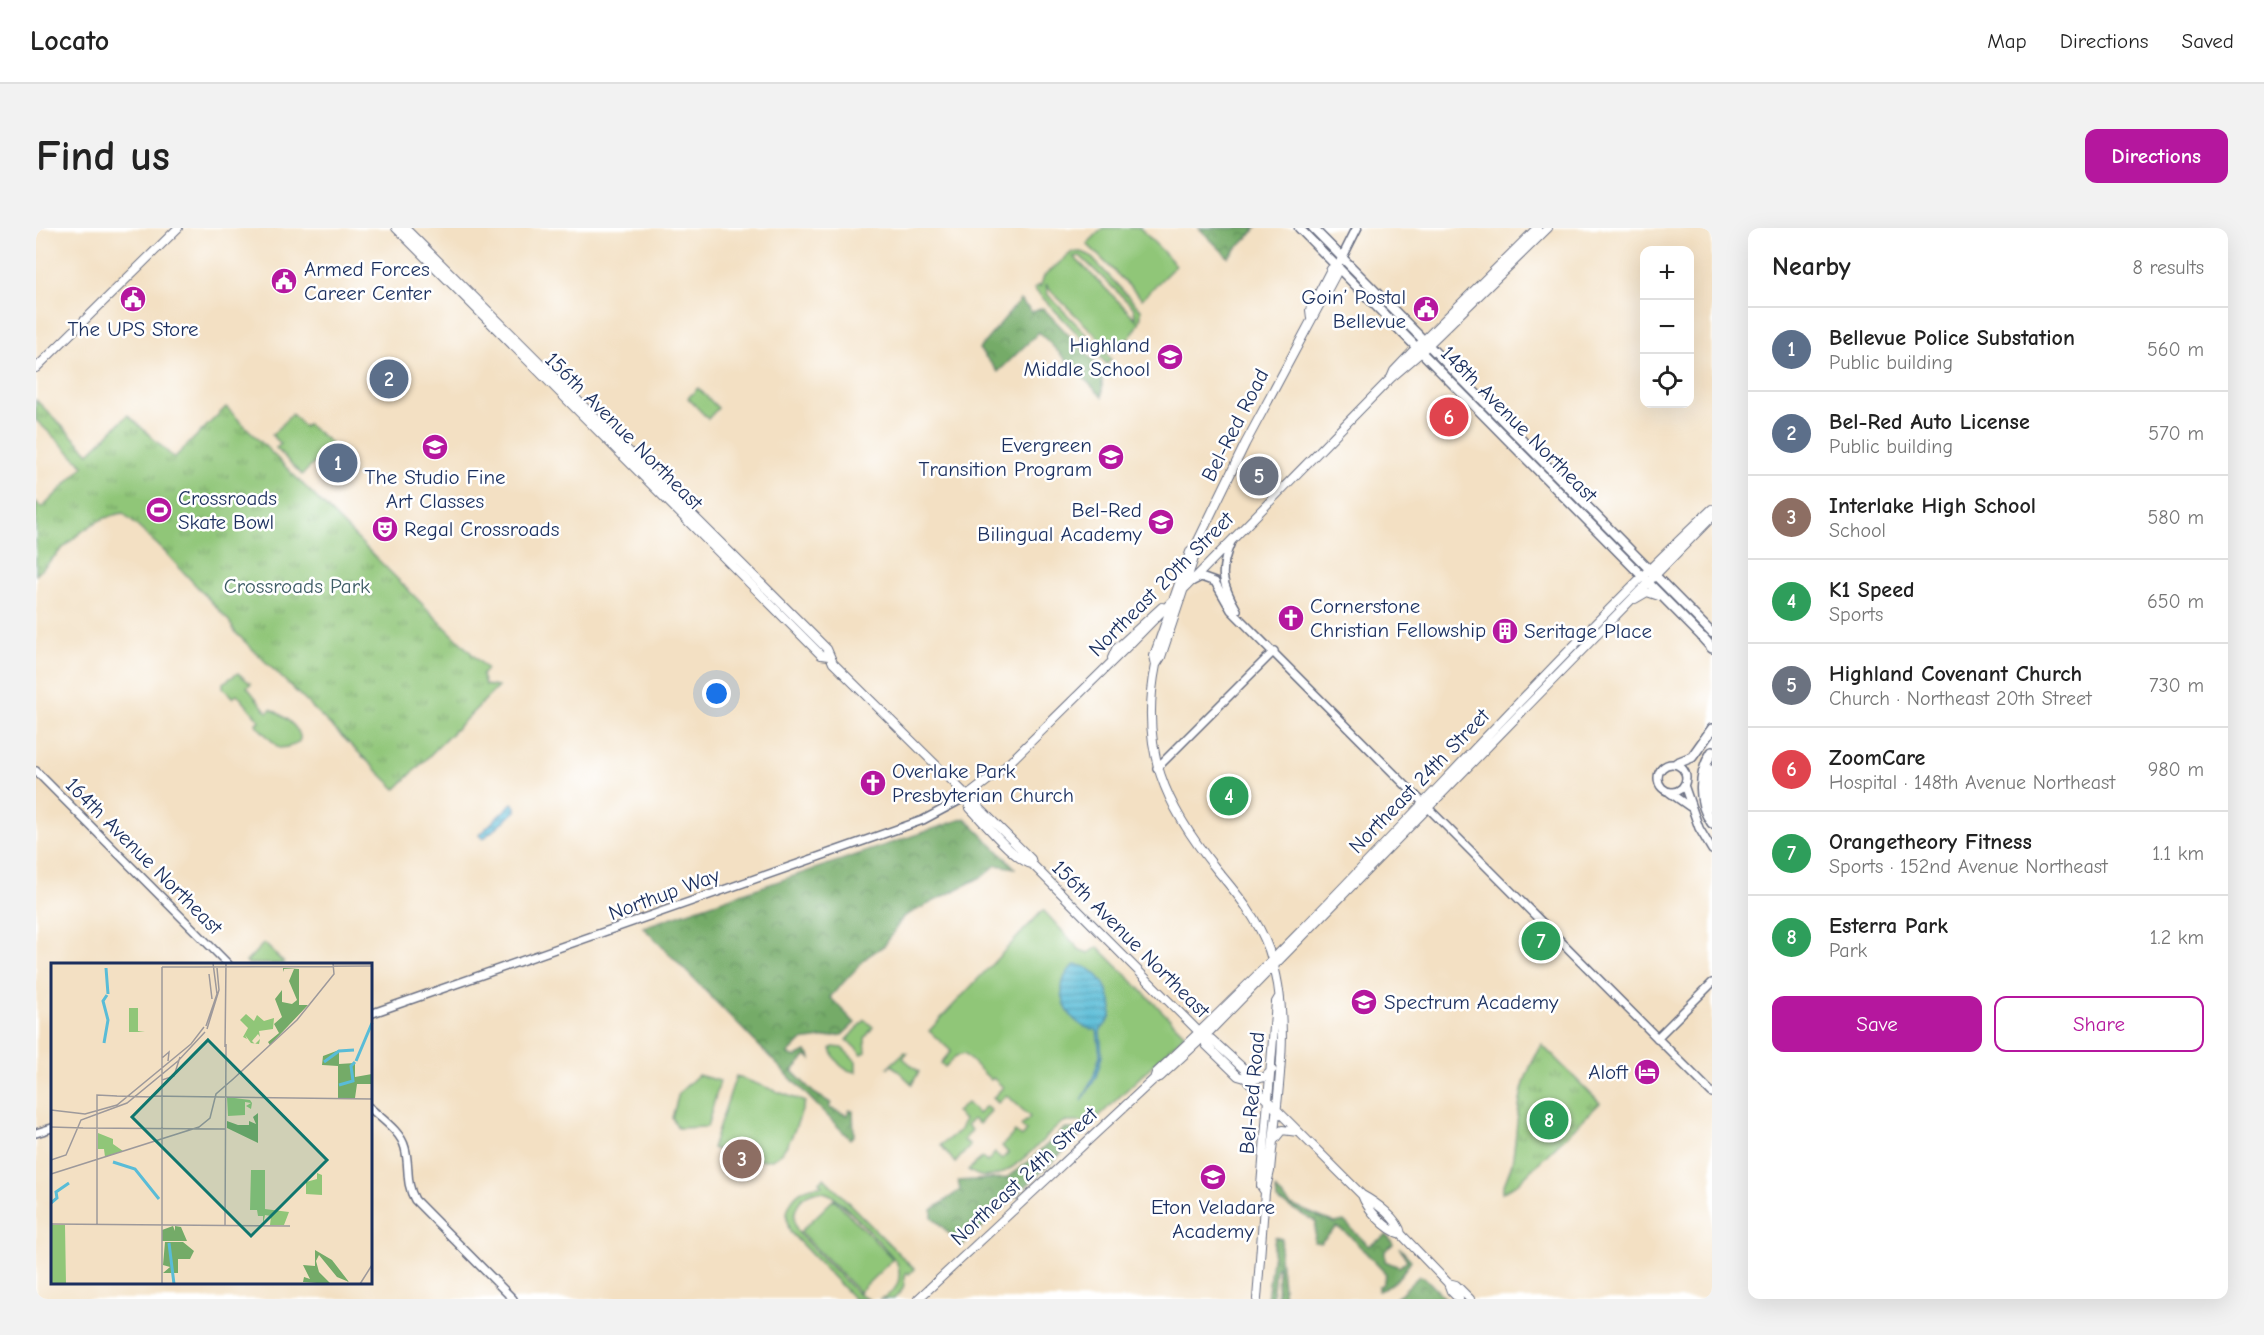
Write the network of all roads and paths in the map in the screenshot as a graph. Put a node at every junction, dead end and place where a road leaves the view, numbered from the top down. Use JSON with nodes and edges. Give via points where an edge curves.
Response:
{"nodes":[{"id":1,"x":178,"y":228,"type":"edge"},
{"id":2,"x":396,"y":228,"type":"edge"},
{"id":3,"x":405,"y":228,"type":"edge"},
{"id":4,"x":1299,"y":228,"type":"edge"},
{"id":5,"x":1313,"y":228,"type":"edge"},
{"id":6,"x":1357,"y":228,"type":"edge"},
{"id":7,"x":1538,"y":228,"type":"edge"},
{"id":8,"x":1542,"y":228,"type":"edge"},
{"id":9,"x":1548,"y":228,"type":"edge"},
{"id":10,"x":1533,"y":243,"type":"junction"},
{"id":11,"x":1343,"y":256,"type":"junction"},
{"id":12,"x":1338,"y":266,"type":"junction"},
{"id":13,"x":1423,"y":346,"type":"junction"},
{"id":14,"x":36,"y":368,"type":"edge"},
{"id":15,"x":1712,"y":509,"type":"edge"},
{"id":16,"x":681,"y":514,"type":"junction"},
{"id":17,"x":1712,"y":518,"type":"edge"},
{"id":18,"x":1233,"y":538,"type":"junction"},
{"id":19,"x":716,"y":540,"type":"junction"},
{"id":20,"x":1680,"y":544,"type":"junction"},
{"id":21,"x":1194,"y":549,"type":"junction"},
{"id":22,"x":1648,"y":575,"type":"junction"},
{"id":23,"x":1190,"y":581,"type":"junction"},
{"id":24,"x":1182,"y":590,"type":"junction"},
{"id":25,"x":1171,"y":600,"type":"junction"},
{"id":26,"x":1669,"y":603,"type":"junction"},
{"id":27,"x":1239,"y":615,"type":"junction"},
{"id":28,"x":1613,"y":616,"type":"junction"},
{"id":29,"x":1143,"y":631,"type":"junction"},
{"id":30,"x":1708,"y":636,"type":"edge"},
{"id":31,"x":1159,"y":640,"type":"junction"},
{"id":32,"x":1712,"y":647,"type":"edge"},
{"id":33,"x":1274,"y":651,"type":"junction"},
{"id":34,"x":829,"y":656,"type":"junction"},
{"id":35,"x":1110,"y":662,"type":"junction"},
{"id":36,"x":1156,"y":665,"type":"junction"},
{"id":37,"x":1545,"y":682,"type":"junction"},
{"id":38,"x":1712,"y":729,"type":"edge"},
{"id":39,"x":1712,"y":752,"type":"edge"},
{"id":40,"x":1677,"y":763,"type":"junction"},
{"id":41,"x":1157,"y":768,"type":"junction"},
{"id":42,"x":1712,"y":770,"type":"edge"},
{"id":43,"x":36,"y":771,"type":"edge"},
{"id":44,"x":1684,"y":785,"type":"junction"},
{"id":45,"x":1670,"y":792,"type":"junction"},
{"id":46,"x":966,"y":797,"type":"junction"},
{"id":47,"x":1426,"y":805,"type":"junction"},
{"id":48,"x":1712,"y":806,"type":"edge"},
{"id":49,"x":1690,"y":807,"type":"junction"},
{"id":50,"x":1712,"y":823,"type":"edge"},
{"id":51,"x":1386,"y":841,"type":"junction"},
{"id":52,"x":1712,"y":850,"type":"edge"},
{"id":53,"x":1374,"y":862,"type":"junction"},
{"id":54,"x":1358,"y":870,"type":"junction"},
{"id":55,"x":1349,"y":888,"type":"junction"},
{"id":56,"x":1273,"y":962,"type":"junction"},
{"id":57,"x":227,"y":963,"type":"edge"},
{"id":58,"x":1712,"y":983,"type":"edge"},
{"id":59,"x":1280,"y":997,"type":"junction"},
{"id":60,"x":372,"y":1013,"type":"edge"},
{"id":61,"x":1203,"y":1036,"type":"junction"},
{"id":62,"x":1657,"y":1038,"type":"junction"},
{"id":63,"x":1272,"y":1070,"type":"junction"},
{"id":64,"x":1244,"y":1074,"type":"junction"},
{"id":65,"x":1712,"y":1093,"type":"edge"},
{"id":66,"x":1269,"y":1102,"type":"junction"},
{"id":67,"x":1276,"y":1108,"type":"junction"},
{"id":68,"x":372,"y":1110,"type":"edge"},
{"id":69,"x":51,"y":1128,"type":"edge"},
{"id":70,"x":1300,"y":1132,"type":"junction"},
{"id":71,"x":36,"y":1133,"type":"edge"},
{"id":72,"x":1273,"y":1144,"type":"junction"},
{"id":73,"x":1265,"y":1192,"type":"junction"},
{"id":74,"x":1448,"y":1283,"type":"junction"},
{"id":75,"x":513,"y":1299,"type":"edge"},
{"id":76,"x":918,"y":1299,"type":"edge"},
{"id":77,"x":1257,"y":1299,"type":"edge"},
{"id":78,"x":1459,"y":1299,"type":"edge"},
{"id":79,"x":1470,"y":1299,"type":"edge"}],
"edges":[{"from":1,"to":14,"type":"main road"},
{"from":2,"to":16,"type":"main road","name":"156th Avenue Northeast"},
{"from":3,"to":19,"type":"main road","name":"156th Avenue Northeast"},
{"from":4,"to":12,"type":"main road","name":"148th Avenue Northeast"},
{"from":5,"to":11,"type":"main road","name":"148th Avenue Northeast"},
{"from":6,"to":11,"type":"main road","name":"Bel-Red Road"},
{"from":7,"to":13,"type":"main road","name":"Northeast 20th Street"},
{"from":8,"to":10,"type":"main road","name":"Northeast 20th Street"},
{"from":9,"to":10,"type":"main road","name":"Northeast 20th Street"},
{"from":10,"to":13,"type":"main road","name":"Northeast 20th Street"},
{"from":11,"to":12,"type":"main road","name":"Bel-Red Road"},
{"from":11,"to":13,"type":"main road","name":"148th Avenue Northeast"},
{"from":12,"to":13,"type":"main road","name":"148th Avenue Northeast"},
{"from":12,"to":21,"type":"main road","name":"Bel-Red Road"},
{"from":13,"to":18,"type":"main road","name":"Northeast 20th Street"},
{"from":13,"to":22,"type":"main road","name":"148th Avenue Northeast"},
{"from":15,"to":20,"type":"main road","name":"Northeast 24th Street"},
{"from":16,"to":19,"type":"main road"},
{"from":16,"to":34,"type":"main road","name":"156th Avenue Northeast","via":[[821,655]]},
{"from":17,"to":20,"type":"main road","name":"Northeast 24th Street"},
{"from":18,"to":23,"type":"main road","name":"Northeast 20th Street"},
{"from":18,"to":27,"type":"street","via":[[1222,571]]},
{"from":19,"to":34,"type":"main road","name":"156th Avenue Northeast","via":[[827,649]]},
{"from":20,"to":22,"type":"main road","name":"Northeast 24th Street"},
{"from":21,"to":24,"type":"main road","name":"Bel-Red Road"},
{"from":21,"to":25,"type":"main road","name":"Bel-Red Road"},
{"from":22,"to":26,"type":"main road","name":"148th Avenue Northeast"},
{"from":22,"to":28,"type":"main road","name":"Northeast 24th Street"},
{"from":22,"to":30,"type":"main road","name":"148th Avenue Northeast"},
{"from":22,"to":37,"type":"main road","name":"Northeast 24th Street"},
{"from":23,"to":24,"type":"main road","name":"Northeast 20th Street"},
{"from":23,"to":27,"type":"street","via":[[1212,579]]},
{"from":24,"to":25,"type":"main road","name":"Northeast 20th Street"},
{"from":24,"to":36,"type":"main road","name":"Bel-Red Road"},
{"from":25,"to":29,"type":"main road","name":"Northeast 20th Street"},
{"from":25,"to":31,"type":"main road","name":"Bel-Red Road"},
{"from":25,"to":35,"type":"main road","via":[[1123,642]]},
{"from":26,"to":28,"type":"main road","via":[[1647,592]]},
{"from":26,"to":30,"type":"main road","name":"148th Avenue Northeast"},
{"from":27,"to":33,"type":"street"},
{"from":28,"to":37,"type":"main road","name":"Northeast 24th Street"},
{"from":29,"to":31,"type":"main road","via":[[1154,631]]},
{"from":29,"to":35,"type":"main road","name":"Northeast 20th Street"},
{"from":30,"to":32,"type":"highway"},
{"from":31,"to":36,"type":"main road","name":"Bel-Red Road","via":[[1154,656]]},
{"from":33,"to":41,"type":"street"},
{"from":33,"to":47,"type":"street"},
{"from":34,"to":46,"type":"main road","name":"156th Avenue Northeast"},
{"from":35,"to":46,"type":"main road","name":"Northeast 20th Street","via":[[1005,767]]},
{"from":36,"to":41,"type":"main road","name":"Bel-Red Road","via":[[1150,723]]},
{"from":37,"to":47,"type":"main road","name":"Northeast 24th Street"},
{"from":38,"to":40,"type":"highway","via":[[1692,757]]},
{"from":39,"to":50,"type":"highway","via":[[1701,784],[1704,806]]},
{"from":40,"to":44,"type":"street","via":[[1686,777]]},
{"from":40,"to":45,"type":"street","via":[[1665,766],[1658,777],[1659,786]]},
{"from":41,"to":56,"type":"main road","name":"Bel-Red Road","via":[[1176,812],[1253,915]]},
{"from":42,"to":48,"type":"highway"},
{"from":43,"to":57,"type":"street","name":"164th Avenue Northeast"},
{"from":44,"to":45,"type":"street"},
{"from":44,"to":49,"type":"street"},
{"from":45,"to":49,"type":"street"},
{"from":46,"to":60,"type":"street","name":"Northup Way","via":[[923,820]]},
{"from":46,"to":61,"type":"main road","name":"156th Avenue Northeast"},
{"from":47,"to":51,"type":"main road","name":"Northeast 24th Street"},
{"from":47,"to":53,"type":"main road","name":"Northeast 24th Street"},
{"from":47,"to":62,"type":"street"},
{"from":49,"to":52,"type":"street"},
{"from":51,"to":53,"type":"main road"},
{"from":51,"to":54,"type":"main road","name":"Northeast 24th Street"},
{"from":53,"to":55,"type":"main road","name":"Northeast 24th Street"},
{"from":54,"to":55,"type":"main road"},
{"from":54,"to":56,"type":"main road","name":"Northeast 24th Street"},
{"from":55,"to":56,"type":"main road","name":"Northeast 24th Street"},
{"from":56,"to":59,"type":"main road","name":"Bel-Red Road"},
{"from":56,"to":61,"type":"main road","name":"Northeast 24th Street"},
{"from":58,"to":62,"type":"street"},
{"from":59,"to":63,"type":"main road","name":"Bel-Red Road","via":[[1276,1002]]},
{"from":59,"to":67,"type":"main road","name":"Bel-Red Road","via":[[1283,1004]]},
{"from":61,"to":64,"type":"main road","name":"156th Avenue Northeast","via":[[1211,1039]]},
{"from":61,"to":76,"type":"main road","name":"Northeast 24th Street"},
{"from":62,"to":65,"type":"street"},
{"from":63,"to":64,"type":"main road","via":[[1259,1079]]},
{"from":63,"to":66,"type":"main road","name":"Bel-Red Road"},
{"from":64,"to":66,"type":"main road","name":"156th Avenue Northeast"},
{"from":66,"to":67,"type":"main road","name":"156th Avenue Northeast"},
{"from":66,"to":73,"type":"main road","name":"Bel-Red Road","via":[[1261,1186]]},
{"from":67,"to":70,"type":"main road","name":"156th Avenue Northeast"},
{"from":67,"to":72,"type":"main road","name":"Bel-Red Road"},
{"from":68,"to":75,"type":"street","via":[[404,1144],[408,1186],[415,1200]]},
{"from":69,"to":71,"type":"street"},
{"from":70,"to":72,"type":"main road","via":[[1282,1130]]},
{"from":70,"to":74,"type":"main road","name":"156th Avenue Northeast","via":[[1400,1228],[1401,1234]]},
{"from":72,"to":73,"type":"main road","name":"Bel-Red Road"},
{"from":73,"to":77,"type":"main road","name":"Bel-Red Road"},
{"from":74,"to":78,"type":"main road","name":"156th Avenue Northeast"},
{"from":74,"to":79,"type":"main road","name":"156th Avenue Northeast","via":[[1456,1285]]}]}
